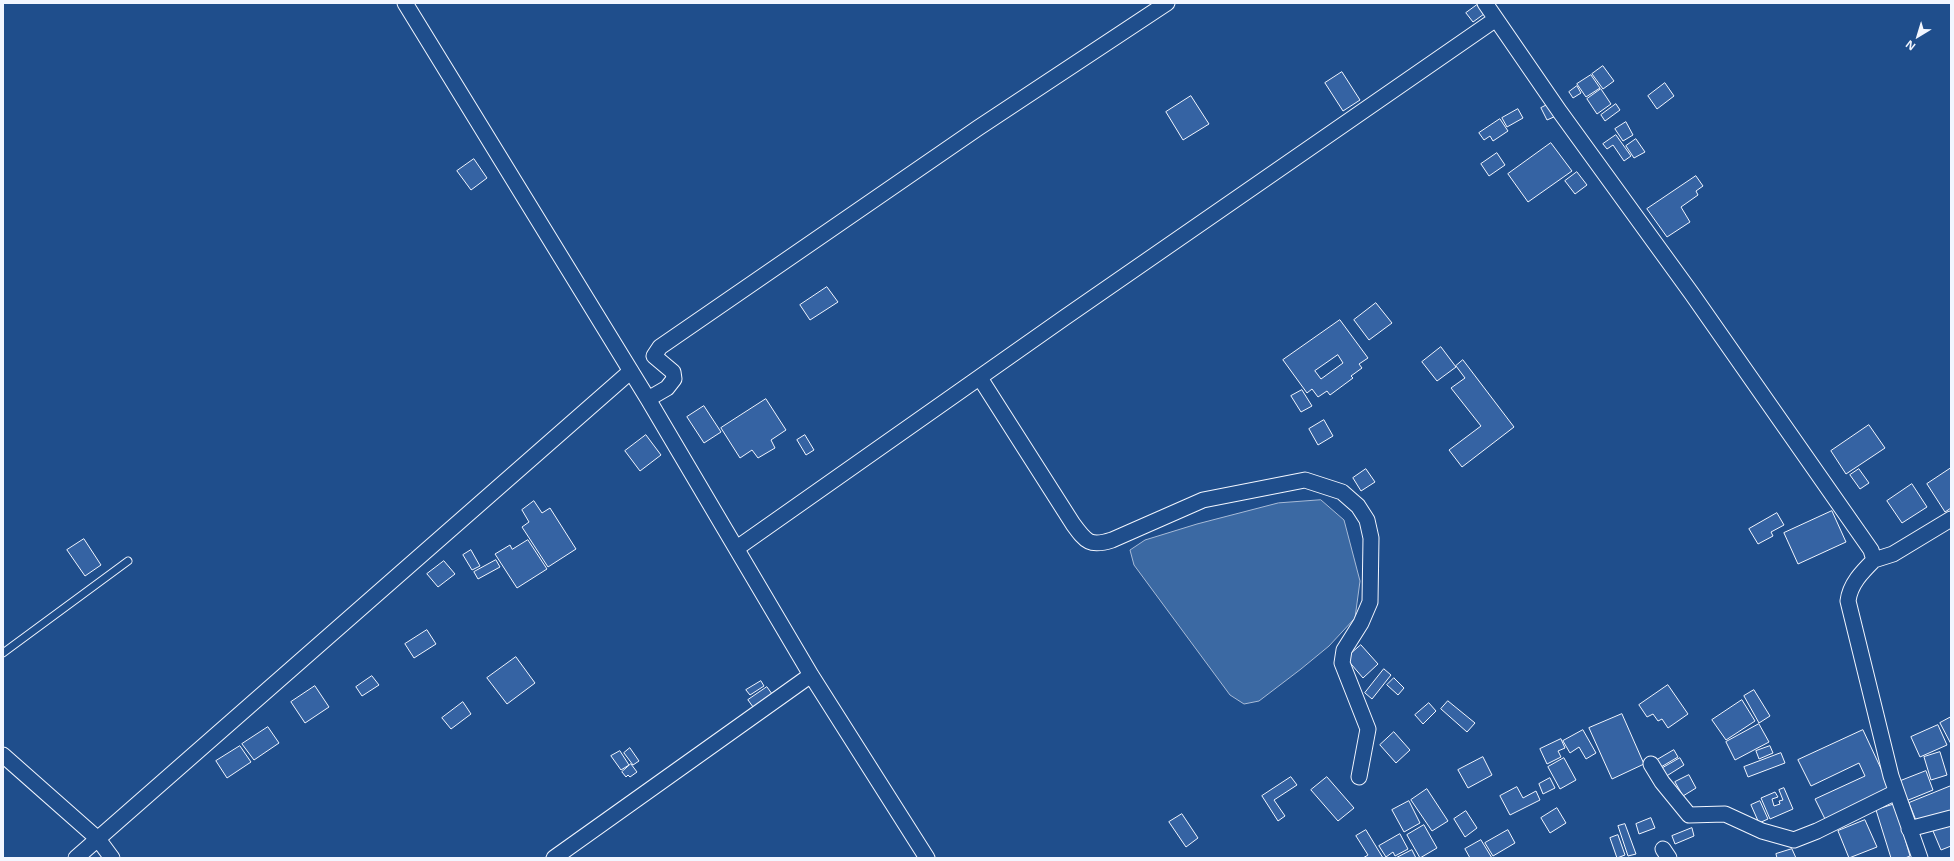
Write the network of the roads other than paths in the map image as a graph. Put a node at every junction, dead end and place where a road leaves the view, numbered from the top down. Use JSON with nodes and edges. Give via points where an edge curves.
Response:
{"nodes":[{"id":1,"x":405,"y":3,"type":"edge"},
{"id":2,"x":1167,"y":3,"type":"edge"},
{"id":3,"x":1485,"y":3,"type":"edge"},
{"id":4,"x":1496,"y":19,"type":"junction"},
{"id":5,"x":631,"y":371,"type":"junction"},
{"id":6,"x":980,"y":378,"type":"junction"},
{"id":7,"x":648,"y":399,"type":"junction"},
{"id":8,"x":1951,"y":520,"type":"edge"},
{"id":9,"x":737,"y":548,"type":"junction"},
{"id":10,"x":1874,"y":560,"type":"junction"},
{"id":11,"x":128,"y":561,"type":"dead end"},
{"id":12,"x":3,"y":654,"type":"edge"},
{"id":13,"x":811,"y":675,"type":"junction"},
{"id":14,"x":3,"y":755,"type":"edge"},
{"id":15,"x":1651,"y":764,"type":"dead end"},
{"id":16,"x":1359,"y":777,"type":"dead end"},
{"id":17,"x":1896,"y":792,"type":"junction"},
{"id":18,"x":1951,"y":818,"type":"edge"},
{"id":19,"x":1910,"y":829,"type":"junction"},
{"id":20,"x":98,"y":839,"type":"junction"},
{"id":21,"x":76,"y":858,"type":"edge"},
{"id":22,"x":112,"y":858,"type":"edge"},
{"id":23,"x":554,"y":858,"type":"edge"},
{"id":24,"x":927,"y":858,"type":"edge"},
{"id":25,"x":1920,"y":858,"type":"edge"}],
"edges":[{"from":1,"to":5,"type":"street"},
{"from":2,"to":7,"type":"street","via":[[978,128],[660,347],[654,356],[673,372],[674,379],[667,388]]},
{"from":3,"to":4,"type":"street"},
{"from":4,"to":6,"type":"street"},
{"from":4,"to":10,"type":"street","via":[[1871,550]]},
{"from":5,"to":7,"type":"street"},
{"from":5,"to":20,"type":"street"},
{"from":6,"to":9,"type":"street"},
{"from":6,"to":16,"type":"street","via":[[1073,524],[1090,543],[1098,545],[1112,540],[1203,500],[1305,480],[1342,492],[1358,506],[1367,520],[1371,538],[1370,602],[1361,623],[1344,650],[1342,664],[1368,729]]},
{"from":7,"to":9,"type":"street"},
{"from":8,"to":10,"type":"street","via":[[1893,554]]},
{"from":9,"to":13,"type":"street"},
{"from":10,"to":17,"type":"street","via":[[1849,591],[1848,601]]},
{"from":11,"to":12,"type":"lane"},
{"from":13,"to":23,"type":"street"},
{"from":13,"to":24,"type":"street"},
{"from":14,"to":20,"type":"street"},
{"from":15,"to":17,"type":"street","via":[[1689,815],[1725,814],[1762,831],[1794,840],[1818,831]]},
{"from":17,"to":19,"type":"street"},
{"from":18,"to":19,"type":"street"},
{"from":19,"to":25,"type":"street"},
{"from":20,"to":21,"type":"street"},
{"from":20,"to":22,"type":"street"}]}
